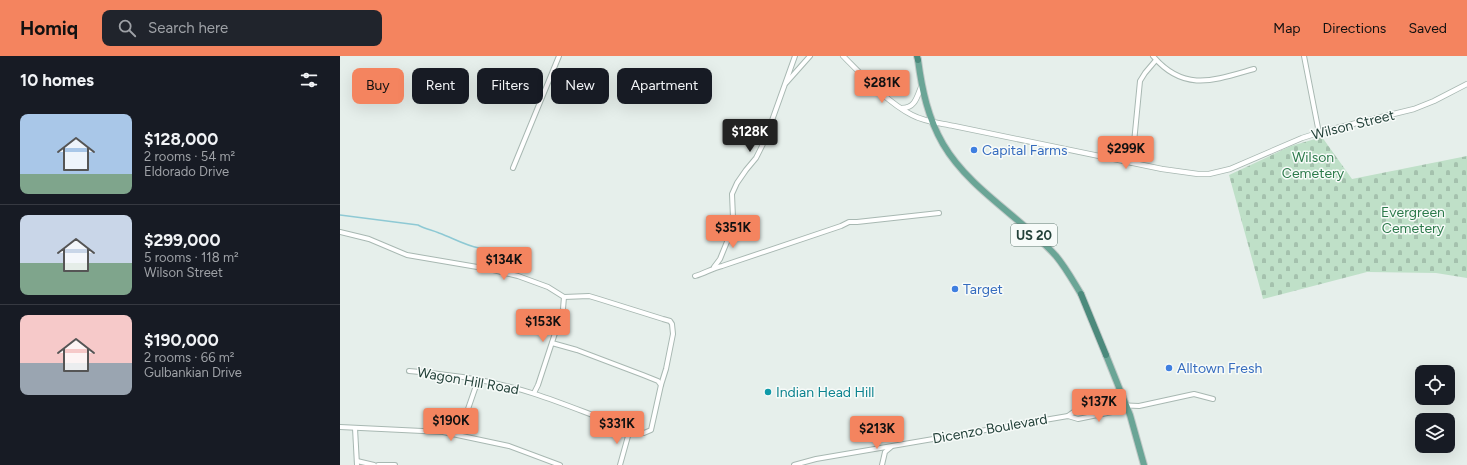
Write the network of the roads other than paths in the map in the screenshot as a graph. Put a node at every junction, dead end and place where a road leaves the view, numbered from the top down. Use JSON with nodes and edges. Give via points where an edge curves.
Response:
{"nodes":[{"id":1,"x":559,"y":56,"type":"edge"},
{"id":2,"x":795,"y":56,"type":"edge"},
{"id":3,"x":810,"y":56,"type":"edge"},
{"id":4,"x":843,"y":56,"type":"edge"},
{"id":5,"x":1304,"y":56,"type":"edge"},
{"id":6,"x":917,"y":58,"type":"edge"},
{"id":7,"x":1154,"y":58,"type":"edge"},
{"id":8,"x":1254,"y":69,"type":"dead end"},
{"id":9,"x":1467,"y":84,"type":"edge"},
{"id":10,"x":785,"y":85,"type":"junction"},
{"id":11,"x":922,"y":87,"type":"junction"},
{"id":12,"x":902,"y":108,"type":"junction"},
{"id":13,"x":933,"y":123,"type":"junction"},
{"id":14,"x":1319,"y":133,"type":"junction"},
{"id":15,"x":1132,"y":163,"type":"junction"},
{"id":16,"x":513,"y":168,"type":"dead end"},
{"id":17,"x":939,"y":213,"type":"dead end"},
{"id":18,"x":340,"y":232,"type":"edge"},
{"id":19,"x":714,"y":267,"type":"junction"},
{"id":20,"x":695,"y":276,"type":"dead end"},
{"id":21,"x":1081,"y":294,"type":"joint"},
{"id":22,"x":564,"y":297,"type":"junction"},
{"id":23,"x":552,"y":343,"type":"junction"},
{"id":24,"x":1106,"y":354,"type":"joint"},
{"id":25,"x":409,"y":371,"type":"dead end"},
{"id":26,"x":478,"y":380,"type":"junction"},
{"id":27,"x":661,"y":385,"type":"junction"},
{"id":28,"x":534,"y":393,"type":"junction"},
{"id":29,"x":1213,"y":399,"type":"dead end"},
{"id":30,"x":1127,"y":405,"type":"junction"},
{"id":31,"x":1068,"y":416,"type":"junction"},
{"id":32,"x":340,"y":427,"type":"edge"},
{"id":33,"x":355,"y":428,"type":"junction"},
{"id":34,"x":630,"y":429,"type":"junction"},
{"id":35,"x":459,"y":435,"type":"junction"},
{"id":36,"x":892,"y":446,"type":"junction"},
{"id":37,"x":357,"y":463,"type":"edge"},
{"id":38,"x":374,"y":465,"type":"edge"},
{"id":39,"x":378,"y":465,"type":"edge"},
{"id":40,"x":395,"y":465,"type":"edge"},
{"id":41,"x":560,"y":465,"type":"edge"},
{"id":42,"x":620,"y":465,"type":"edge"},
{"id":43,"x":794,"y":465,"type":"edge"},
{"id":44,"x":882,"y":465,"type":"edge"},
{"id":45,"x":1144,"y":465,"type":"edge"}],
"edges":[{"from":1,"to":16,"type":"street"},
{"from":2,"to":10,"type":"street"},
{"from":3,"to":10,"type":"street"},
{"from":4,"to":12,"type":"street","name":"Wilson Street","via":[[886,97]]},
{"from":5,"to":14,"type":"street"},
{"from":6,"to":11,"type":"main road","number":"US 20"},
{"from":7,"to":8,"type":"street","via":[[1170,71],[1186,79],[1198,81]]},
{"from":7,"to":15,"type":"street","via":[[1140,82]]},
{"from":9,"to":14,"type":"street","name":"Wilson Street","via":[[1414,109]]},
{"from":10,"to":19,"type":"street","via":[[756,158],[732,194],[731,232]]},
{"from":11,"to":12,"type":"street","via":[[915,103]]},
{"from":11,"to":13,"type":"main road","number":"US 20"},
{"from":12,"to":13,"type":"street","name":"Wilson Street","via":[[913,116]]},
{"from":13,"to":15,"type":"street","name":"Wilson Street"},
{"from":13,"to":21,"type":"main road","number":"US 20","via":[[944,145],[958,164],[976,184],[1053,254]]},
{"from":14,"to":15,"type":"street","name":"Wilson Street","via":[[1230,169],[1209,174],[1177,172]]},
{"from":17,"to":19,"type":"street","via":[[848,222]]},
{"from":18,"to":22,"type":"street","via":[[369,239],[407,255],[518,276],[548,287]]},
{"from":19,"to":20,"type":"street"},
{"from":21,"to":24,"type":"highway","number":"US 20"},
{"from":22,"to":23,"type":"street"},
{"from":22,"to":27,"type":"street","name":"Wagon Hill Road","via":[[589,296],[670,322],[673,334]]},
{"from":23,"to":27,"type":"street","via":[[644,375]]},
{"from":23,"to":28,"type":"street"},
{"from":24,"to":30,"type":"main road","number":"US 20"},
{"from":25,"to":26,"type":"street","name":"Wagon Hill Road"},
{"from":26,"to":28,"type":"street","name":"Wagon Hill Road"},
{"from":26,"to":35,"type":"street"},
{"from":27,"to":34,"type":"street","name":"Wagon Hill Road","via":[[651,430],[644,434]]},
{"from":28,"to":34,"type":"street","name":"Wagon Hill Road"},
{"from":29,"to":30,"type":"street","via":[[1194,394],[1139,406]]},
{"from":30,"to":31,"type":"street","name":"Dicenzo Boulevard","via":[[1076,411]]},
{"from":30,"to":31,"type":"street","name":"Dicenzo Boulevard","via":[[1117,411],[1078,419]]},
{"from":30,"to":45,"type":"main road","number":"US 20"},
{"from":31,"to":36,"type":"street","name":"Dicenzo Boulevard"},
{"from":32,"to":33,"type":"street"},
{"from":33,"to":35,"type":"street"},
{"from":33,"to":37,"type":"street"},
{"from":34,"to":42,"type":"street"},
{"from":35,"to":41,"type":"street","via":[[509,446]]},
{"from":36,"to":43,"type":"street","name":"Dicenzo Boulevard"},
{"from":36,"to":44,"type":"street","via":[[885,452]]},
{"from":37,"to":38,"type":"street"},
{"from":39,"to":40,"type":"street"}]}
